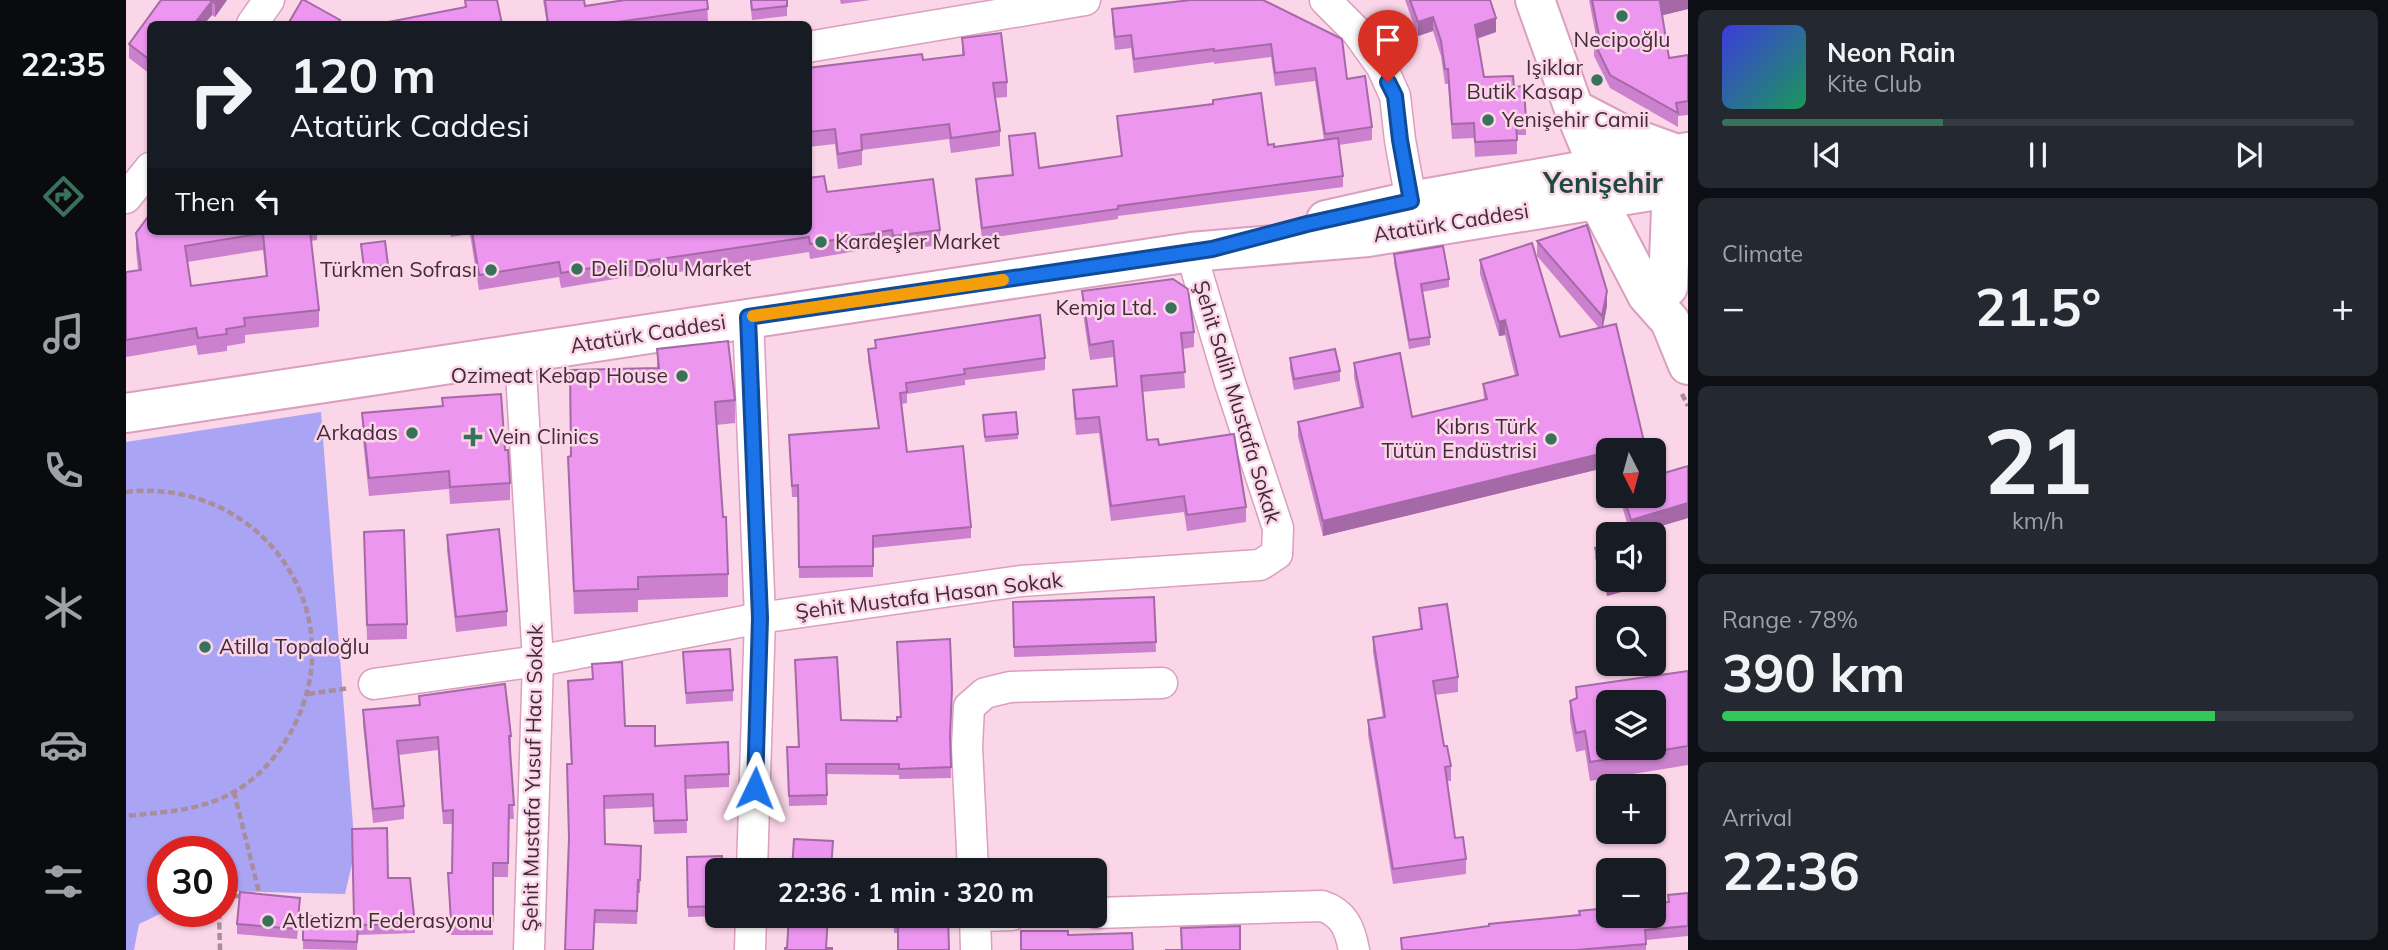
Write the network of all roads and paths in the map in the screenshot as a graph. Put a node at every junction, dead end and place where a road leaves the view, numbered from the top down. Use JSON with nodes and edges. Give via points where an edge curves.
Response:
{"nodes":[{"id":1,"x":269,"y":0,"type":"edge"},
{"id":2,"x":1085,"y":0,"type":"edge"},
{"id":3,"x":1325,"y":0,"type":"edge"},
{"id":4,"x":1535,"y":0,"type":"edge"},
{"id":5,"x":254,"y":21,"type":"edge"},
{"id":6,"x":812,"y":46,"type":"edge"},
{"id":7,"x":1574,"y":109,"type":"junction"},
{"id":8,"x":1683,"y":169,"type":"edge"},
{"id":9,"x":147,"y":172,"type":"edge"},
{"id":10,"x":1606,"y":187,"type":"junction"},
{"id":11,"x":1526,"y":196,"type":"junction"},
{"id":12,"x":126,"y":198,"type":"edge"},
{"id":13,"x":1411,"y":201,"type":"junction"},
{"id":14,"x":1201,"y":250,"type":"junction"},
{"id":15,"x":1625,"y":254,"type":"junction"},
{"id":16,"x":1669,"y":304,"type":"junction"},
{"id":17,"x":748,"y":317,"type":"junction"},
{"id":18,"x":520,"y":355,"type":"junction"},
{"id":19,"x":1688,"y":365,"type":"edge"},
{"id":20,"x":126,"y":413,"type":"edge"},
{"id":21,"x":126,"y":492,"type":"edge"},
{"id":22,"x":1277,"y":554,"type":"joint"},
{"id":23,"x":760,"y":618,"type":"junction"},
{"id":24,"x":538,"y":661,"type":"junction"},
{"id":25,"x":1162,"y":683,"type":"dead end"},
{"id":26,"x":374,"y":684,"type":"joint"},
{"id":27,"x":308,"y":694,"type":"junction"},
{"id":28,"x":234,"y":792,"type":"junction"},
{"id":29,"x":126,"y":816,"type":"edge"},
{"id":30,"x":752,"y":858,"type":"edge"},
{"id":31,"x":972,"y":858,"type":"edge"},
{"id":32,"x":238,"y":896,"type":"edge"},
{"id":33,"x":1107,"y":913,"type":"edge"},
{"id":34,"x":219,"y":927,"type":"edge"},
{"id":35,"x":751,"y":928,"type":"edge"},
{"id":36,"x":975,"y":928,"type":"edge"},
{"id":37,"x":220,"y":950,"type":"edge"},
{"id":38,"x":529,"y":950,"type":"edge"},
{"id":39,"x":750,"y":950,"type":"edge"},
{"id":40,"x":976,"y":950,"type":"edge"},
{"id":41,"x":1354,"y":950,"type":"edge"}],
"edges":[{"from":1,"to":5,"type":"street"},
{"from":2,"to":6,"type":"street"},
{"from":3,"to":13,"type":"street","via":[[1357,32],[1382,67],[1395,96]]},
{"from":4,"to":7,"type":"main road"},
{"from":7,"to":8,"type":"main road"},
{"from":7,"to":10,"type":"main road"},
{"from":7,"to":11,"type":"main road"},
{"from":8,"to":10,"type":"main road","name":"Atatürk Caddesi"},
{"from":8,"to":16,"type":"main road","via":[[1671,210]]},
{"from":9,"to":12,"type":"street"},
{"from":10,"to":11,"type":"main road","name":"Atatürk Caddesi"},
{"from":10,"to":15,"type":"main road"},
{"from":10,"to":16,"type":"main road"},
{"from":11,"to":13,"type":"main road","name":"Atatürk Caddesi"},
{"from":11,"to":14,"type":"main road","name":"Atatürk Caddesi","via":[[1368,237]]},
{"from":11,"to":15,"type":"main road","via":[[1598,230]]},
{"from":13,"to":14,"type":"main road","name":"Atatürk Caddesi"},
{"from":14,"to":17,"type":"main road","name":"Atatürk Caddesi"},
{"from":14,"to":22,"type":"street","name":"Şehit Salih Mustafa Sokak","via":[[1230,383],[1278,528]]},
{"from":15,"to":16,"type":"main road","via":[[1647,295]]},
{"from":16,"to":19,"type":"main road"},
{"from":17,"to":18,"type":"main road","name":"Atatürk Caddesi"},
{"from":17,"to":23,"type":"street"},
{"from":18,"to":20,"type":"main road","name":"Atatürk Caddesi"},
{"from":18,"to":24,"type":"street","name":"Şehit Mustafa Yusuf Hacı Sokak"},
{"from":21,"to":27,"type":"path","via":[[171,491],[203,499],[235,514],[263,535],[293,573],[307,606],[313,649]]},
{"from":22,"to":23,"type":"street","name":"Şehit Mustafa Hasan Sokak","via":[[1260,565],[1021,581]]},
{"from":23,"to":24,"type":"street","name":"Şehit Mustafa Hasan Sokak"},
{"from":23,"to":30,"type":"street"},
{"from":24,"to":26,"type":"street","name":"Şehit Mustafa Hasan Sokak"},
{"from":24,"to":38,"type":"street","name":"Şehit Mustafa Yusuf Hacı Sokak"},
{"from":25,"to":31,"type":"street","via":[[1010,687],[985,693],[969,708]]},
{"from":26,"to":27,"type":"path"},
{"from":27,"to":28,"type":"path","via":[[286,742],[260,772]]},
{"from":28,"to":29,"type":"path","via":[[192,809]]},
{"from":28,"to":32,"type":"path","via":[[260,896]]},
{"from":33,"to":41,"type":"street","via":[[1322,906],[1342,917]]},
{"from":34,"to":37,"type":"path"},
{"from":35,"to":39,"type":"street"},
{"from":36,"to":40,"type":"street"}]}
